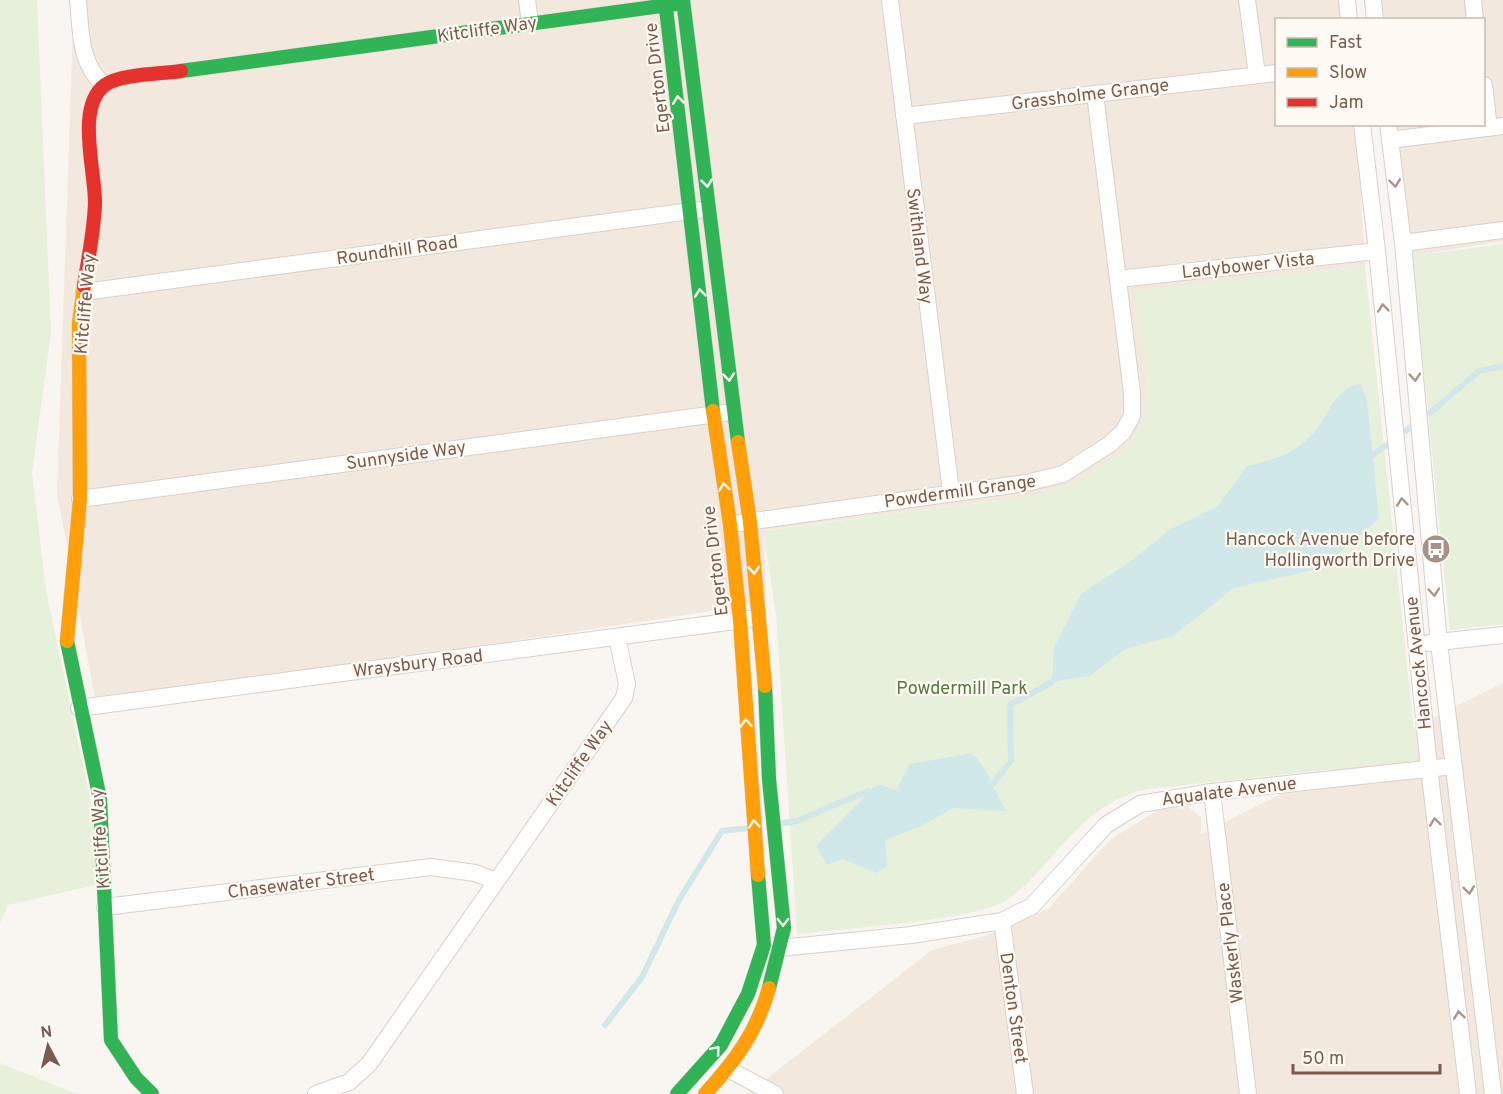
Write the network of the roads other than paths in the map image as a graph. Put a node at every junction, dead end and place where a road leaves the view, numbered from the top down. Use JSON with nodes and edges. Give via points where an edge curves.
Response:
{"nodes":[{"id":1,"x":78,"y":0,"type":"edge"},
{"id":2,"x":527,"y":0,"type":"edge"},
{"id":3,"x":890,"y":0,"type":"edge"},
{"id":4,"x":1247,"y":0,"type":"edge"},
{"id":5,"x":1347,"y":0,"type":"edge"},
{"id":6,"x":1373,"y":0,"type":"edge"},
{"id":7,"x":1473,"y":0,"type":"edge"},
{"id":8,"x":683,"y":1,"type":"edge"},
{"id":9,"x":666,"y":2,"type":"edge"},
{"id":10,"x":1349,"y":18,"type":"edge"},
{"id":11,"x":1375,"y":18,"type":"edge"},
{"id":12,"x":1475,"y":18,"type":"edge"},
{"id":13,"x":530,"y":23,"type":"junction"},
{"id":14,"x":1275,"y":73,"type":"edge"},
{"id":15,"x":1257,"y":75,"type":"junction"},
{"id":16,"x":104,"y":85,"type":"junction"},
{"id":17,"x":1485,"y":88,"type":"edge"},
{"id":18,"x":1095,"y":94,"type":"junction"},
{"id":19,"x":904,"y":116,"type":"junction"},
{"id":20,"x":1362,"y":126,"type":"edge"},
{"id":21,"x":1496,"y":127,"type":"edge"},
{"id":22,"x":1389,"y":132,"type":"edge"},
{"id":23,"x":710,"y":208,"type":"junction"},
{"id":24,"x":691,"y":211,"type":"junction"},
{"id":25,"x":1503,"y":230,"type":"edge"},
{"id":26,"x":1403,"y":243,"type":"junction"},
{"id":27,"x":1377,"y":251,"type":"junction"},
{"id":28,"x":1118,"y":279,"type":"junction"},
{"id":29,"x":84,"y":292,"type":"junction"},
{"id":30,"x":733,"y":412,"type":"junction"},
{"id":31,"x":713,"y":414,"type":"junction"},
{"id":32,"x":951,"y":492,"type":"junction"},
{"id":33,"x":80,"y":499,"type":"junction"},
{"id":34,"x":750,"y":522,"type":"junction"},
{"id":35,"x":730,"y":524,"type":"junction"},
{"id":36,"x":757,"y":618,"type":"junction"},
{"id":37,"x":740,"y":621,"type":"junction"},
{"id":38,"x":1503,"y":635,"type":"edge"},
{"id":39,"x":617,"y":637,"type":"junction"},
{"id":40,"x":1417,"y":643,"type":"junction"},
{"id":41,"x":1439,"y":643,"type":"junction"},
{"id":42,"x":79,"y":708,"type":"junction"},
{"id":43,"x":1454,"y":766,"type":"junction"},
{"id":44,"x":1429,"y":768,"type":"junction"},
{"id":45,"x":1212,"y":792,"type":"junction"},
{"id":46,"x":496,"y":881,"type":"junction"},
{"id":47,"x":105,"y":907,"type":"junction"},
{"id":48,"x":1002,"y":921,"type":"junction"},
{"id":49,"x":772,"y":947,"type":"junction"},
{"id":50,"x":728,"y":1069,"type":"junction"},
{"id":51,"x":152,"y":1094,"type":"edge"},
{"id":52,"x":316,"y":1094,"type":"edge"},
{"id":53,"x":677,"y":1094,"type":"edge"},
{"id":54,"x":705,"y":1094,"type":"edge"},
{"id":55,"x":775,"y":1094,"type":"edge"},
{"id":56,"x":1025,"y":1094,"type":"edge"},
{"id":57,"x":1248,"y":1094,"type":"edge"},
{"id":58,"x":1468,"y":1094,"type":"edge"},
{"id":59,"x":1493,"y":1094,"type":"edge"}],
"edges":[{"from":1,"to":16,"type":"street","via":[[87,64]]},
{"from":2,"to":13,"type":"street"},
{"from":3,"to":19,"type":"street","name":"Swithland Way"},
{"from":4,"to":15,"type":"street"},
{"from":5,"to":10,"type":"street"},
{"from":6,"to":11,"type":"street"},
{"from":7,"to":12,"type":"street"},
{"from":8,"to":9,"type":"street","name":"Kitcliffe Way"},
{"from":8,"to":23,"type":"street","name":"Egerton Drive","one_way":true},
{"from":9,"to":13,"type":"street","name":"Kitcliffe Way"},
{"from":24,"to":9,"type":"street","name":"Egerton Drive","one_way":true},
{"from":13,"to":16,"type":"street","name":"Kitcliffe Way","via":[[123,79]]},
{"from":14,"to":15,"type":"street","name":"Grassholme Grange"},
{"from":15,"to":18,"type":"street","name":"Grassholme Grange"},
{"from":16,"to":29,"type":"street","name":"Kitcliffe Way","via":[[89,106],[96,188]]},
{"from":17,"to":21,"type":"street"},
{"from":18,"to":19,"type":"street","name":"Grassholme Grange"},
{"from":18,"to":28,"type":"street","name":"Powdermill Grange"},
{"from":19,"to":32,"type":"street","name":"Swithland Way"},
{"from":20,"to":27,"type":"street","name":"Hancock Avenue"},
{"from":21,"to":22,"type":"street"},
{"from":22,"to":26,"type":"street","name":"Hancock Avenue","one_way":true},
{"from":23,"to":24,"type":"street","name":"Roundhill Road"},
{"from":23,"to":30,"type":"street","name":"Egerton Drive","one_way":true},
{"from":24,"to":29,"type":"street","name":"Roundhill Road"},
{"from":31,"to":24,"type":"street","name":"Egerton Drive","one_way":true},
{"from":25,"to":26,"type":"street"},
{"from":26,"to":41,"type":"street","name":"Hancock Avenue","one_way":true},
{"from":27,"to":28,"type":"street","name":"Ladybower Vista"},
{"from":40,"to":27,"type":"street","name":"Hancock Avenue","one_way":true},
{"from":28,"to":32,"type":"street","name":"Powdermill Grange","via":[[1132,393],[1132,416],[1123,432],[1063,474],[988,490]]},
{"from":29,"to":33,"type":"street","name":"Kitcliffe Way","via":[[79,324]]},
{"from":30,"to":31,"type":"street","name":"Sunnyside Way"},
{"from":30,"to":34,"type":"street","name":"Egerton Drive"},
{"from":31,"to":33,"type":"street","name":"Sunnyside Way"},
{"from":35,"to":31,"type":"street","name":"Egerton Drive","one_way":true},
{"from":32,"to":34,"type":"street","name":"Powdermill Grange"},
{"from":33,"to":42,"type":"street","name":"Kitcliffe Way","via":[[66,648]]},
{"from":34,"to":35,"type":"street","name":"Powdermill Grange"},
{"from":34,"to":36,"type":"street","name":"Egerton Drive","one_way":true},
{"from":35,"to":37,"type":"street","name":"Egerton Drive"},
{"from":36,"to":37,"type":"street","name":"Wraysbury Road"},
{"from":36,"to":49,"type":"street","name":"Egerton Drive","one_way":true,"via":[[784,928]]},
{"from":37,"to":39,"type":"street","name":"Wraysbury Road"},
{"from":49,"to":37,"type":"street","name":"Egerton Drive","one_way":true,"via":[[749,781]]},
{"from":38,"to":41,"type":"street"},
{"from":39,"to":42,"type":"street","name":"Wraysbury Road"},
{"from":39,"to":46,"type":"street","name":"Kitcliffe Way","via":[[627,684],[624,698]]},
{"from":40,"to":41,"type":"street"},
{"from":40,"to":44,"type":"street","name":"Hancock Avenue"},
{"from":41,"to":43,"type":"street","name":"Hancock Avenue"},
{"from":42,"to":47,"type":"street","name":"Kitcliffe Way","via":[[100,800]]},
{"from":43,"to":44,"type":"street","name":"Aqualate Avenue"},
{"from":43,"to":59,"type":"street","name":"Hancock Avenue","one_way":true},
{"from":44,"to":45,"type":"street","name":"Aqualate Avenue"},
{"from":58,"to":44,"type":"street","name":"Hancock Avenue","one_way":true},
{"from":45,"to":48,"type":"street","name":"Aqualate Avenue","via":[[1140,804],[1121,814],[1106,825],[1032,906]]},
{"from":45,"to":57,"type":"street","name":"Waskerly Place"},
{"from":46,"to":47,"type":"street","name":"Chasewater Street","via":[[475,873],[431,867]]},
{"from":46,"to":52,"type":"street","name":"Kitcliffe Way","via":[[369,1064],[349,1082]]},
{"from":47,"to":51,"type":"street","name":"Kitcliffe Way","via":[[111,1040],[136,1078]]},
{"from":48,"to":49,"type":"street","name":"Aqualate Avenue","via":[[911,935]]},
{"from":48,"to":56,"type":"street","name":"Denton Street"},
{"from":49,"to":50,"type":"street","name":"Egerton Drive","via":[[761,1018]]},
{"from":53,"to":49,"type":"street","name":"Egerton Drive","one_way":true,"via":[[721,1045]]},
{"from":50,"to":54,"type":"street","name":"Egerton Drive"},
{"from":50,"to":55,"type":"street"}]}
